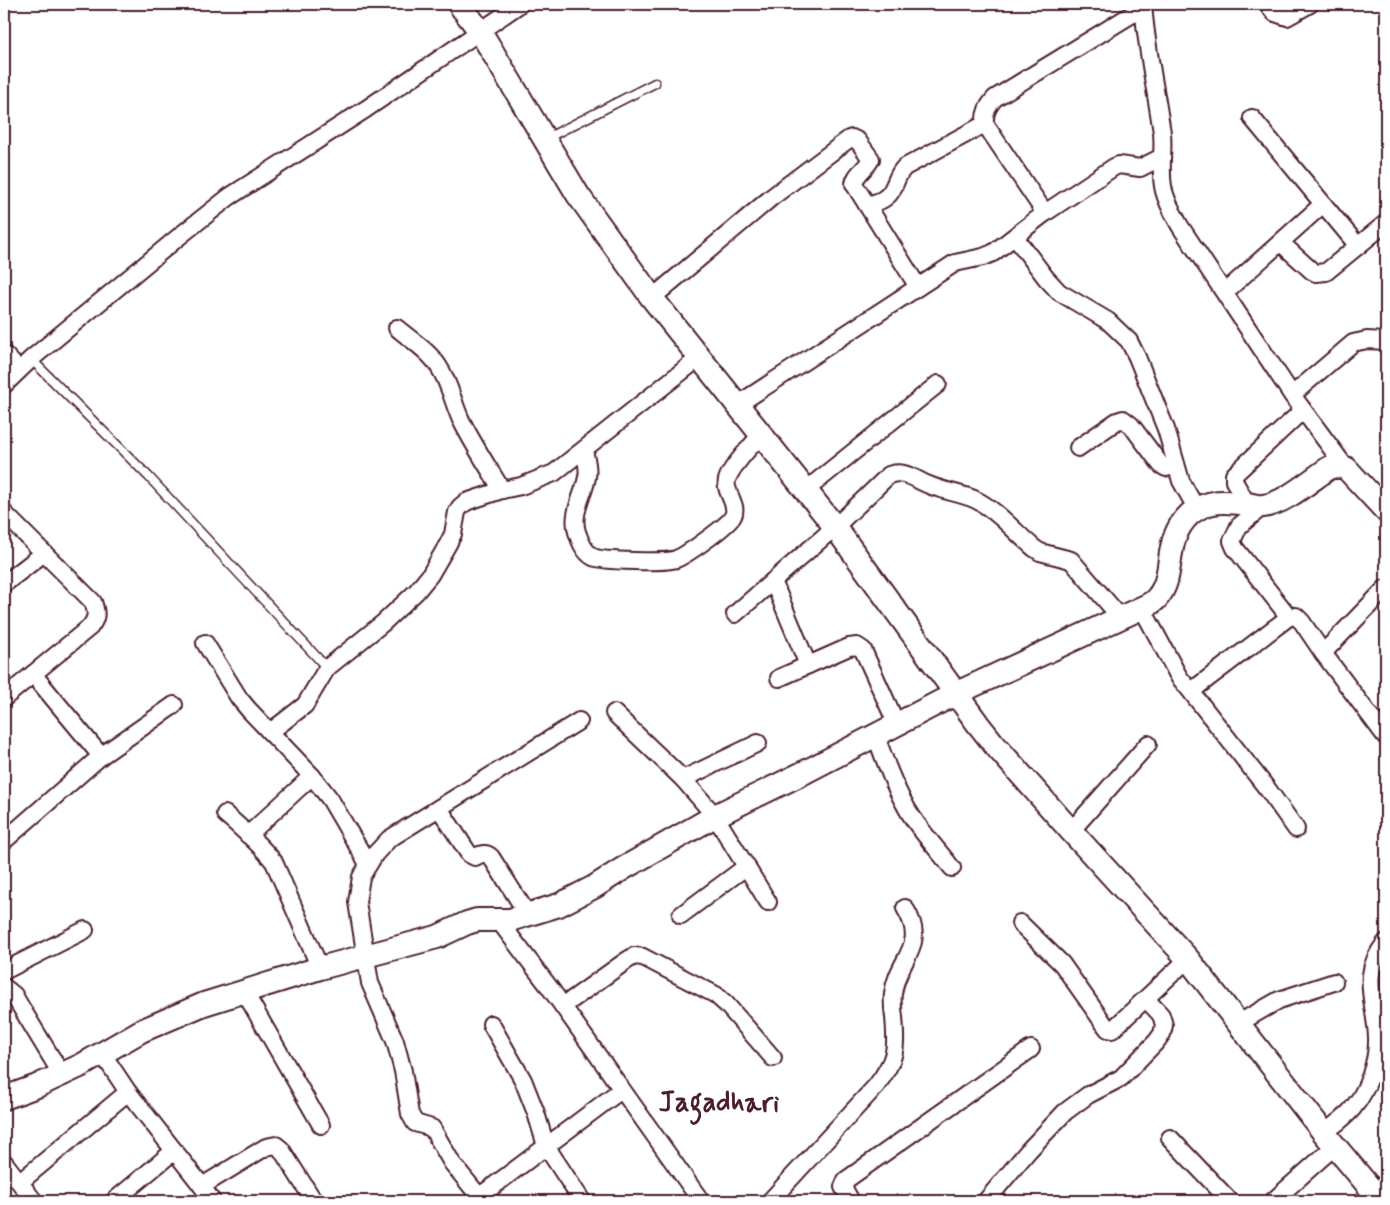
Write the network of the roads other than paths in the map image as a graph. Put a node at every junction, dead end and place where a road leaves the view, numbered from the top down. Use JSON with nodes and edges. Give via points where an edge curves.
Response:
{"nodes":[{"id":1,"x":460,"y":4,"type":"edge"},
{"id":2,"x":520,"y":4,"type":"edge"},
{"id":3,"x":1267,"y":4,"type":"edge"},
{"id":4,"x":1310,"y":4,"type":"edge"},
{"id":5,"x":1144,"y":6,"type":"edge"},
{"id":6,"x":480,"y":31,"type":"junction"},
{"id":7,"x":656,"y":83,"type":"dead end"},
{"id":8,"x":1252,"y":118,"type":"dead end"},
{"id":9,"x":985,"y":124,"type":"junction"},
{"id":10,"x":545,"y":139,"type":"junction"},
{"id":11,"x":1162,"y":157,"type":"junction"},
{"id":12,"x":1323,"y":204,"type":"junction"},
{"id":13,"x":867,"y":206,"type":"junction"},
{"id":14,"x":1045,"y":213,"type":"junction"},
{"id":15,"x":1386,"y":223,"type":"edge"},
{"id":16,"x":1015,"y":237,"type":"junction"},
{"id":17,"x":1281,"y":244,"type":"junction"},
{"id":18,"x":1358,"y":246,"type":"junction"},
{"id":19,"x":918,"y":287,"type":"junction"},
{"id":20,"x":1225,"y":292,"type":"junction"},
{"id":21,"x":652,"y":298,"type":"junction"},
{"id":22,"x":397,"y":328,"type":"dead end"},
{"id":23,"x":1386,"y":341,"type":"edge"},
{"id":24,"x":4,"y":354,"type":"edge"},
{"id":25,"x":699,"y":358,"type":"junction"},
{"id":26,"x":31,"y":359,"type":"junction"},
{"id":27,"x":19,"y":370,"type":"junction"},
{"id":28,"x":938,"y":384,"type":"dead end"},
{"id":29,"x":4,"y":385,"type":"edge"},
{"id":30,"x":1292,"y":395,"type":"junction"},
{"id":31,"x":737,"y":405,"type":"junction"},
{"id":32,"x":1303,"y":410,"type":"junction"},
{"id":33,"x":761,"y":434,"type":"junction"},
{"id":34,"x":1078,"y":448,"type":"dead end"},
{"id":35,"x":584,"y":451,"type":"junction"},
{"id":36,"x":1176,"y":466,"type":"junction"},
{"id":37,"x":1346,"y":468,"type":"junction"},
{"id":38,"x":502,"y":490,"type":"junction"},
{"id":39,"x":806,"y":490,"type":"junction"},
{"id":40,"x":1254,"y":505,"type":"junction"},
{"id":41,"x":1197,"y":510,"type":"junction"},
{"id":42,"x":1386,"y":511,"type":"edge"},
{"id":43,"x":4,"y":513,"type":"edge"},
{"id":44,"x":835,"y":527,"type":"junction"},
{"id":45,"x":44,"y":553,"type":"junction"},
{"id":46,"x":772,"y":581,"type":"junction"},
{"id":47,"x":4,"y":584,"type":"edge"},
{"id":48,"x":1386,"y":588,"type":"edge"},
{"id":49,"x":1142,"y":608,"type":"junction"},
{"id":50,"x":735,"y":614,"type":"dead end"},
{"id":51,"x":1120,"y":617,"type":"junction"},
{"id":52,"x":1289,"y":617,"type":"junction"},
{"id":53,"x":205,"y":643,"type":"dead end"},
{"id":54,"x":1323,"y":653,"type":"junction"},
{"id":55,"x":808,"y":665,"type":"junction"},
{"id":56,"x":327,"y":668,"type":"junction"},
{"id":57,"x":33,"y":674,"type":"junction"},
{"id":58,"x":779,"y":678,"type":"dead end"},
{"id":59,"x":957,"y":693,"type":"junction"},
{"id":60,"x":1193,"y":694,"type":"junction"},
{"id":61,"x":4,"y":698,"type":"edge"},
{"id":62,"x":174,"y":705,"type":"dead end"},
{"id":63,"x":614,"y":712,"type":"dead end"},
{"id":64,"x":578,"y":721,"type":"dead end"},
{"id":65,"x":897,"y":725,"type":"junction"},
{"id":66,"x":270,"y":732,"type":"junction"},
{"id":67,"x":876,"y":736,"type":"junction"},
{"id":68,"x":1386,"y":738,"type":"edge"},
{"id":69,"x":758,"y":743,"type":"dead end"},
{"id":70,"x":1148,"y":744,"type":"dead end"},
{"id":71,"x":101,"y":756,"type":"junction"},
{"id":72,"x":312,"y":776,"type":"junction"},
{"id":73,"x":683,"y":779,"type":"junction"},
{"id":74,"x":439,"y":808,"type":"junction"},
{"id":75,"x":224,"y":814,"type":"dead end"},
{"id":76,"x":715,"y":816,"type":"junction"},
{"id":77,"x":1296,"y":829,"type":"dead end"},
{"id":78,"x":1071,"y":831,"type":"junction"},
{"id":79,"x":248,"y":835,"type":"junction"},
{"id":80,"x":4,"y":841,"type":"edge"},
{"id":81,"x":368,"y":864,"type":"junction"},
{"id":82,"x":747,"y":866,"type":"junction"},
{"id":83,"x":952,"y":868,"type":"dead end"},
{"id":84,"x":768,"y":902,"type":"dead end"},
{"id":85,"x":905,"y":908,"type":"dead end"},
{"id":86,"x":528,"y":915,"type":"junction"},
{"id":87,"x":681,"y":915,"type":"dead end"},
{"id":88,"x":499,"y":921,"type":"junction"},
{"id":89,"x":1020,"y":923,"type":"dead end"},
{"id":90,"x":85,"y":930,"type":"dead end"},
{"id":91,"x":1386,"y":942,"type":"edge"},
{"id":92,"x":366,"y":956,"type":"junction"},
{"id":93,"x":1188,"y":959,"type":"junction"},
{"id":94,"x":320,"y":968,"type":"junction"},
{"id":95,"x":4,"y":971,"type":"edge"},
{"id":96,"x":1334,"y":982,"type":"dead end"},
{"id":97,"x":4,"y":987,"type":"edge"},
{"id":98,"x":244,"y":991,"type":"junction"},
{"id":99,"x":1146,"y":999,"type":"junction"},
{"id":100,"x":563,"y":1006,"type":"junction"},
{"id":101,"x":1239,"y":1023,"type":"junction"},
{"id":102,"x":491,"y":1024,"type":"dead end"},
{"id":103,"x":1031,"y":1048,"type":"dead end"},
{"id":104,"x":102,"y":1053,"type":"junction"},
{"id":105,"x":1381,"y":1057,"type":"edge"},
{"id":106,"x":773,"y":1058,"type":"dead end"},
{"id":107,"x":62,"y":1075,"type":"junction"},
{"id":108,"x":621,"y":1090,"type":"junction"},
{"id":109,"x":128,"y":1092,"type":"junction"},
{"id":110,"x":4,"y":1098,"type":"edge"},
{"id":111,"x":321,"y":1125,"type":"dead end"},
{"id":112,"x":1170,"y":1138,"type":"dead end"},
{"id":113,"x":1329,"y":1139,"type":"junction"},
{"id":114,"x":546,"y":1146,"type":"junction"},
{"id":115,"x":174,"y":1151,"type":"junction"},
{"id":116,"x":4,"y":1162,"type":"edge"},
{"id":117,"x":20,"y":1182,"type":"junction"},
{"id":118,"x":202,"y":1186,"type":"junction"},
{"id":119,"x":1381,"y":1192,"type":"edge"},
{"id":120,"x":122,"y":1198,"type":"edge"},
{"id":121,"x":481,"y":1199,"type":"edge"},
{"id":122,"x":34,"y":1201,"type":"edge"},
{"id":123,"x":212,"y":1201,"type":"edge"},
{"id":124,"x":314,"y":1201,"type":"edge"},
{"id":125,"x":582,"y":1201,"type":"edge"},
{"id":126,"x":700,"y":1201,"type":"edge"},
{"id":127,"x":770,"y":1201,"type":"edge"},
{"id":128,"x":851,"y":1201,"type":"edge"},
{"id":129,"x":986,"y":1201,"type":"edge"},
{"id":130,"x":1230,"y":1201,"type":"edge"},
{"id":131,"x":1272,"y":1201,"type":"edge"}],
"edges":[{"from":1,"to":6,"type":"street"},
{"from":2,"to":6,"type":"street"},
{"from":3,"to":4,"type":"street","via":[[1275,13],[1287,17]]},
{"from":5,"to":9,"type":"street","via":[[995,98],[984,116]]},
{"from":5,"to":11,"type":"street"},
{"from":6,"to":10,"type":"street"},
{"from":6,"to":26,"type":"street","via":[[366,110],[229,197]]},
{"from":7,"to":10,"type":"lane"},
{"from":8,"to":12,"type":"street"},
{"from":9,"to":13,"type":"street","via":[[905,167],[887,197]]},
{"from":9,"to":14,"type":"street"},
{"from":10,"to":21,"type":"street","via":[[578,195]]},
{"from":11,"to":14,"type":"street","via":[[1140,168],[1119,165]]},
{"from":11,"to":20,"type":"street","via":[[1164,191],[1169,205]]},
{"from":12,"to":17,"type":"street"},
{"from":12,"to":18,"type":"street"},
{"from":13,"to":19,"type":"street"},
{"from":13,"to":21,"type":"street","via":[[854,180],[871,159],[852,138],[772,197]]},
{"from":14,"to":16,"type":"street"},
{"from":15,"to":18,"type":"street"},
{"from":16,"to":19,"type":"street","via":[[993,253],[954,263]]},
{"from":16,"to":36,"type":"street","via":[[1059,292],[1108,322],[1129,341],[1166,428]]},
{"from":17,"to":18,"type":"street","via":[[1312,271],[1320,273],[1326,272]]},
{"from":17,"to":20,"type":"street"},
{"from":19,"to":31,"type":"street"},
{"from":20,"to":30,"type":"street"},
{"from":21,"to":25,"type":"street"},
{"from":22,"to":38,"type":"street","via":[[439,367],[466,431]]},
{"from":23,"to":30,"type":"street","via":[[1353,343]]},
{"from":24,"to":27,"type":"street"},
{"from":25,"to":31,"type":"street"},
{"from":25,"to":35,"type":"street"},
{"from":26,"to":27,"type":"street"},
{"from":26,"to":56,"type":"lane","via":[[148,476]]},
{"from":27,"to":29,"type":"street"},
{"from":28,"to":39,"type":"street"},
{"from":30,"to":32,"type":"street"},
{"from":31,"to":33,"type":"street"},
{"from":32,"to":37,"type":"street"},
{"from":32,"to":40,"type":"street","via":[[1234,475],[1234,481]]},
{"from":33,"to":35,"type":"street","via":[[727,481],[735,511],[733,516],[684,555],[667,561],[599,559],[587,553],[576,530],[579,503],[588,475]]},
{"from":33,"to":39,"type":"street"},
{"from":34,"to":36,"type":"street","via":[[1123,419],[1161,465],[1166,468]]},
{"from":35,"to":38,"type":"street","via":[[554,473]]},
{"from":36,"to":41,"type":"street"},
{"from":37,"to":40,"type":"street","via":[[1329,468],[1284,499]]},
{"from":37,"to":42,"type":"street"},
{"from":38,"to":56,"type":"street","via":[[460,507],[448,544],[416,592]]},
{"from":39,"to":44,"type":"street"},
{"from":40,"to":41,"type":"street","via":[[1224,501],[1213,502]]},
{"from":40,"to":52,"type":"street","via":[[1232,541]]},
{"from":41,"to":49,"type":"street","via":[[1179,526],[1174,537],[1166,579],[1157,598]]},
{"from":43,"to":45,"type":"street"},
{"from":44,"to":46,"type":"street"},
{"from":44,"to":51,"type":"street","via":[[889,475],[896,472],[905,474],[980,502],[1040,552],[1072,560]]},
{"from":44,"to":59,"type":"street"},
{"from":45,"to":47,"type":"street"},
{"from":45,"to":57,"type":"street","via":[[93,602],[96,612],[90,627]]},
{"from":46,"to":50,"type":"street"},
{"from":46,"to":55,"type":"street"},
{"from":48,"to":54,"type":"street"},
{"from":49,"to":51,"type":"street"},
{"from":49,"to":60,"type":"street","via":[[1179,677]]},
{"from":51,"to":59,"type":"street"},
{"from":52,"to":54,"type":"street","via":[[1296,616],[1302,622]]},
{"from":52,"to":60,"type":"street","via":[[1198,686]]},
{"from":53,"to":66,"type":"street","via":[[239,698]]},
{"from":54,"to":68,"type":"street"},
{"from":55,"to":58,"type":"street"},
{"from":55,"to":65,"type":"street","via":[[849,647],[857,646],[863,650]]},
{"from":56,"to":66,"type":"street","via":[[305,705]]},
{"from":57,"to":61,"type":"street"},
{"from":57,"to":71,"type":"street"},
{"from":59,"to":65,"type":"street"},
{"from":59,"to":78,"type":"street","via":[[993,743]]},
{"from":60,"to":77,"type":"street"},
{"from":62,"to":71,"type":"street"},
{"from":63,"to":73,"type":"street"},
{"from":64,"to":74,"type":"street"},
{"from":65,"to":67,"type":"street"},
{"from":66,"to":72,"type":"street"},
{"from":67,"to":76,"type":"street"},
{"from":67,"to":83,"type":"street","via":[[904,804]]},
{"from":69,"to":73,"type":"street"},
{"from":70,"to":78,"type":"street"},
{"from":71,"to":80,"type":"street"},
{"from":72,"to":79,"type":"street"},
{"from":72,"to":81,"type":"street","via":[[330,799]]},
{"from":73,"to":76,"type":"street"},
{"from":74,"to":81,"type":"street","via":[[389,839]]},
{"from":74,"to":86,"type":"street","via":[[469,854],[475,857],[483,853],[491,857]]},
{"from":75,"to":79,"type":"street"},
{"from":76,"to":82,"type":"street"},
{"from":76,"to":86,"type":"street","via":[[574,898]]},
{"from":78,"to":93,"type":"street"},
{"from":79,"to":94,"type":"street","via":[[274,862]]},
{"from":81,"to":92,"type":"street","via":[[360,877],[358,902]]},
{"from":82,"to":84,"type":"street"},
{"from":82,"to":87,"type":"street"},
{"from":85,"to":127,"type":"street","via":[[915,935],[893,994],[896,1041],[891,1062],[876,1086]]},
{"from":86,"to":88,"type":"street"},
{"from":88,"to":92,"type":"street","via":[[477,920],[437,937]]},
{"from":88,"to":100,"type":"street"},
{"from":89,"to":99,"type":"street","via":[[1062,964],[1108,1029],[1119,1025]]},
{"from":90,"to":95,"type":"street"},
{"from":91,"to":105,"type":"street","via":[[1375,958],[1370,984]]},
{"from":92,"to":94,"type":"street"},
{"from":92,"to":121,"type":"street","via":[[372,990],[395,1041],[410,1114],[415,1123],[432,1128],[452,1163]]},
{"from":93,"to":99,"type":"street"},
{"from":93,"to":101,"type":"street"},
{"from":94,"to":98,"type":"street"},
{"from":96,"to":101,"type":"street","via":[[1279,1000]]},
{"from":97,"to":107,"type":"street","via":[[20,1004]]},
{"from":98,"to":104,"type":"street","via":[[162,1021]]},
{"from":98,"to":111,"type":"street"},
{"from":99,"to":129,"type":"street","via":[[1161,1016],[1164,1025],[1156,1042],[1121,1078],[1088,1095],[1065,1112]]},
{"from":100,"to":106,"type":"street","via":[[634,956],[643,956],[716,995]]},
{"from":100,"to":108,"type":"street"},
{"from":101,"to":113,"type":"street"},
{"from":102,"to":114,"type":"street","via":[[523,1080]]},
{"from":103,"to":128,"type":"street","via":[[846,1180],[843,1187]]},
{"from":104,"to":107,"type":"street"},
{"from":104,"to":109,"type":"street"},
{"from":105,"to":113,"type":"street","via":[[1354,1107]]},
{"from":107,"to":110,"type":"street"},
{"from":108,"to":114,"type":"street"},
{"from":108,"to":126,"type":"street"},
{"from":109,"to":115,"type":"street"},
{"from":109,"to":117,"type":"street"},
{"from":112,"to":130,"type":"street"},
{"from":113,"to":119,"type":"street"},
{"from":113,"to":131,"type":"street"},
{"from":114,"to":121,"type":"street"},
{"from":114,"to":125,"type":"street"},
{"from":115,"to":118,"type":"street"},
{"from":115,"to":120,"type":"street"},
{"from":116,"to":117,"type":"street"},
{"from":117,"to":122,"type":"street"},
{"from":118,"to":123,"type":"street"},
{"from":118,"to":124,"type":"street","via":[[266,1147],[276,1145]]}]}
